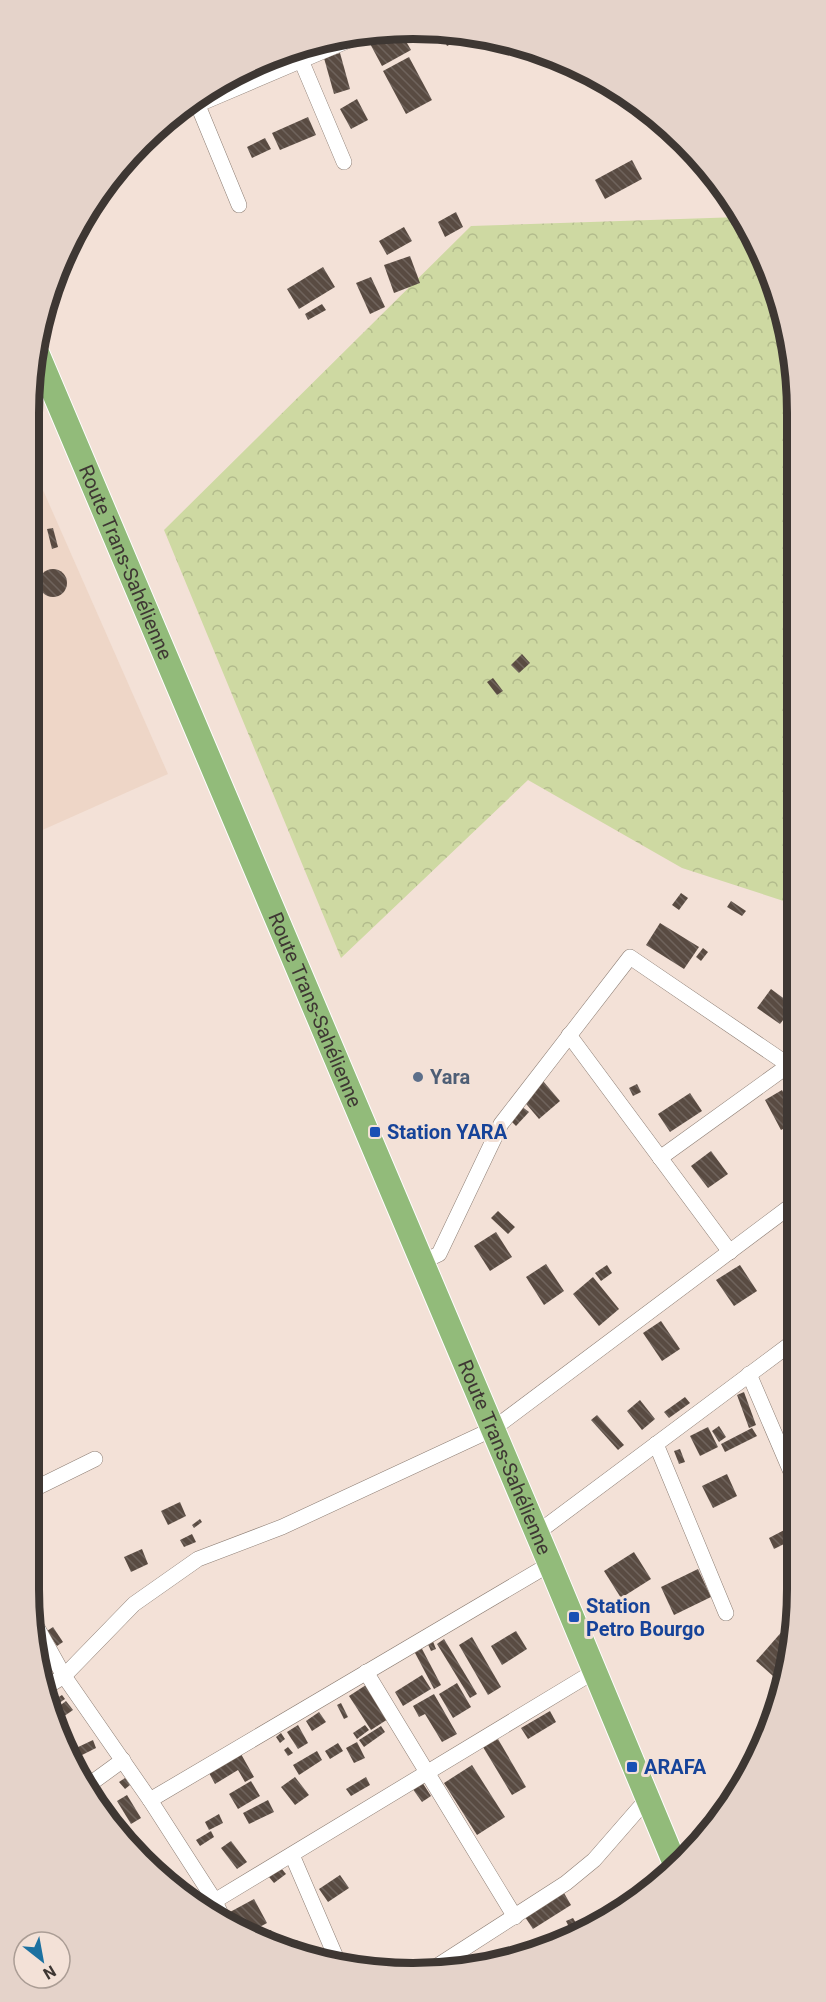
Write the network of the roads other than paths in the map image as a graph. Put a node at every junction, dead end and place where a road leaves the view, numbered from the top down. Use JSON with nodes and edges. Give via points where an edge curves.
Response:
{"nodes":[{"id":1,"x":299,"y":57,"type":"edge"},
{"id":2,"x":298,"y":58,"type":"edge"},
{"id":3,"x":213,"y":97,"type":"edge"},
{"id":4,"x":197,"y":108,"type":"edge"},
{"id":5,"x":344,"y":162,"type":"dead end"},
{"id":6,"x":239,"y":205,"type":"dead end"},
{"id":7,"x":42,"y":364,"type":"edge"},
{"id":8,"x":570,"y":1035,"type":"junction"},
{"id":9,"x":787,"y":1065,"type":"edge"},
{"id":10,"x":787,"y":1071,"type":"edge"},
{"id":11,"x":660,"y":1158,"type":"junction"},
{"id":12,"x":787,"y":1209,"type":"edge"},
{"id":13,"x":730,"y":1252,"type":"junction"},
{"id":14,"x":422,"y":1262,"type":"junction"},
{"id":15,"x":787,"y":1346,"type":"edge"},
{"id":16,"x":749,"y":1374,"type":"junction"},
{"id":17,"x":493,"y":1429,"type":"junction"},
{"id":18,"x":656,"y":1444,"type":"junction"},
{"id":19,"x":95,"y":1459,"type":"dead end"},
{"id":20,"x":787,"y":1463,"type":"edge"},
{"id":21,"x":39,"y":1487,"type":"edge"},
{"id":22,"x":537,"y":1533,"type":"junction"},
{"id":23,"x":550,"y":1564,"type":"junction"},
{"id":24,"x":726,"y":1613,"type":"dead end"},
{"id":25,"x":42,"y":1638,"type":"edge"},
{"id":26,"x":595,"y":1671,"type":"junction"},
{"id":27,"x":366,"y":1672,"type":"junction"},
{"id":28,"x":64,"y":1676,"type":"junction"},
{"id":29,"x":52,"y":1684,"type":"edge"},
{"id":30,"x":123,"y":1760,"type":"junction"},
{"id":31,"x":427,"y":1773,"type":"junction"},
{"id":32,"x":93,"y":1782,"type":"edge"},
{"id":33,"x":648,"y":1798,"type":"junction"},
{"id":34,"x":150,"y":1800,"type":"junction"},
{"id":35,"x":292,"y":1855,"type":"junction"},
{"id":36,"x":672,"y":1858,"type":"edge"},
{"id":37,"x":208,"y":1902,"type":"edge"},
{"id":38,"x":210,"y":1903,"type":"edge"},
{"id":39,"x":515,"y":1917,"type":"junction"},
{"id":40,"x":335,"y":1955,"type":"edge"},
{"id":41,"x":444,"y":1961,"type":"edge"}],
"edges":[{"from":1,"to":5,"type":"street"},
{"from":2,"to":3,"type":"street"},
{"from":4,"to":6,"type":"street"},
{"from":7,"to":14,"type":"highway","name":"Route Trans-Sahélienne"},
{"from":8,"to":9,"type":"street","via":[[630,957]]},
{"from":8,"to":11,"type":"street"},
{"from":8,"to":14,"type":"street","via":[[501,1124],[439,1254]]},
{"from":10,"to":11,"type":"street"},
{"from":11,"to":13,"type":"street"},
{"from":12,"to":13,"type":"street"},
{"from":13,"to":17,"type":"street"},
{"from":14,"to":17,"type":"highway","name":"Route Trans-Sahélienne"},
{"from":15,"to":16,"type":"street"},
{"from":16,"to":18,"type":"street"},
{"from":16,"to":20,"type":"street"},
{"from":17,"to":22,"type":"highway","name":"Route Trans-Sahélienne"},
{"from":17,"to":28,"type":"street","via":[[282,1527],[198,1559],[134,1604]]},
{"from":18,"to":22,"type":"street"},
{"from":18,"to":24,"type":"street"},
{"from":19,"to":21,"type":"street"},
{"from":22,"to":23,"type":"highway","name":"Route Trans-Sahélienne"},
{"from":23,"to":26,"type":"highway","name":"Route Trans-Sahélienne"},
{"from":23,"to":27,"type":"street"},
{"from":25,"to":28,"type":"street"},
{"from":26,"to":31,"type":"street"},
{"from":26,"to":33,"type":"highway","name":"Route Trans-Sahélienne"},
{"from":27,"to":31,"type":"street"},
{"from":27,"to":34,"type":"street"},
{"from":28,"to":29,"type":"street"},
{"from":28,"to":30,"type":"street"},
{"from":30,"to":32,"type":"street"},
{"from":30,"to":34,"type":"street"},
{"from":31,"to":35,"type":"street"},
{"from":31,"to":39,"type":"street"},
{"from":33,"to":36,"type":"highway","name":"Route Trans-Sahélienne"},
{"from":33,"to":39,"type":"street","via":[[594,1860]]},
{"from":34,"to":37,"type":"street"},
{"from":35,"to":38,"type":"street"},
{"from":35,"to":40,"type":"street"},
{"from":39,"to":41,"type":"street"}]}
